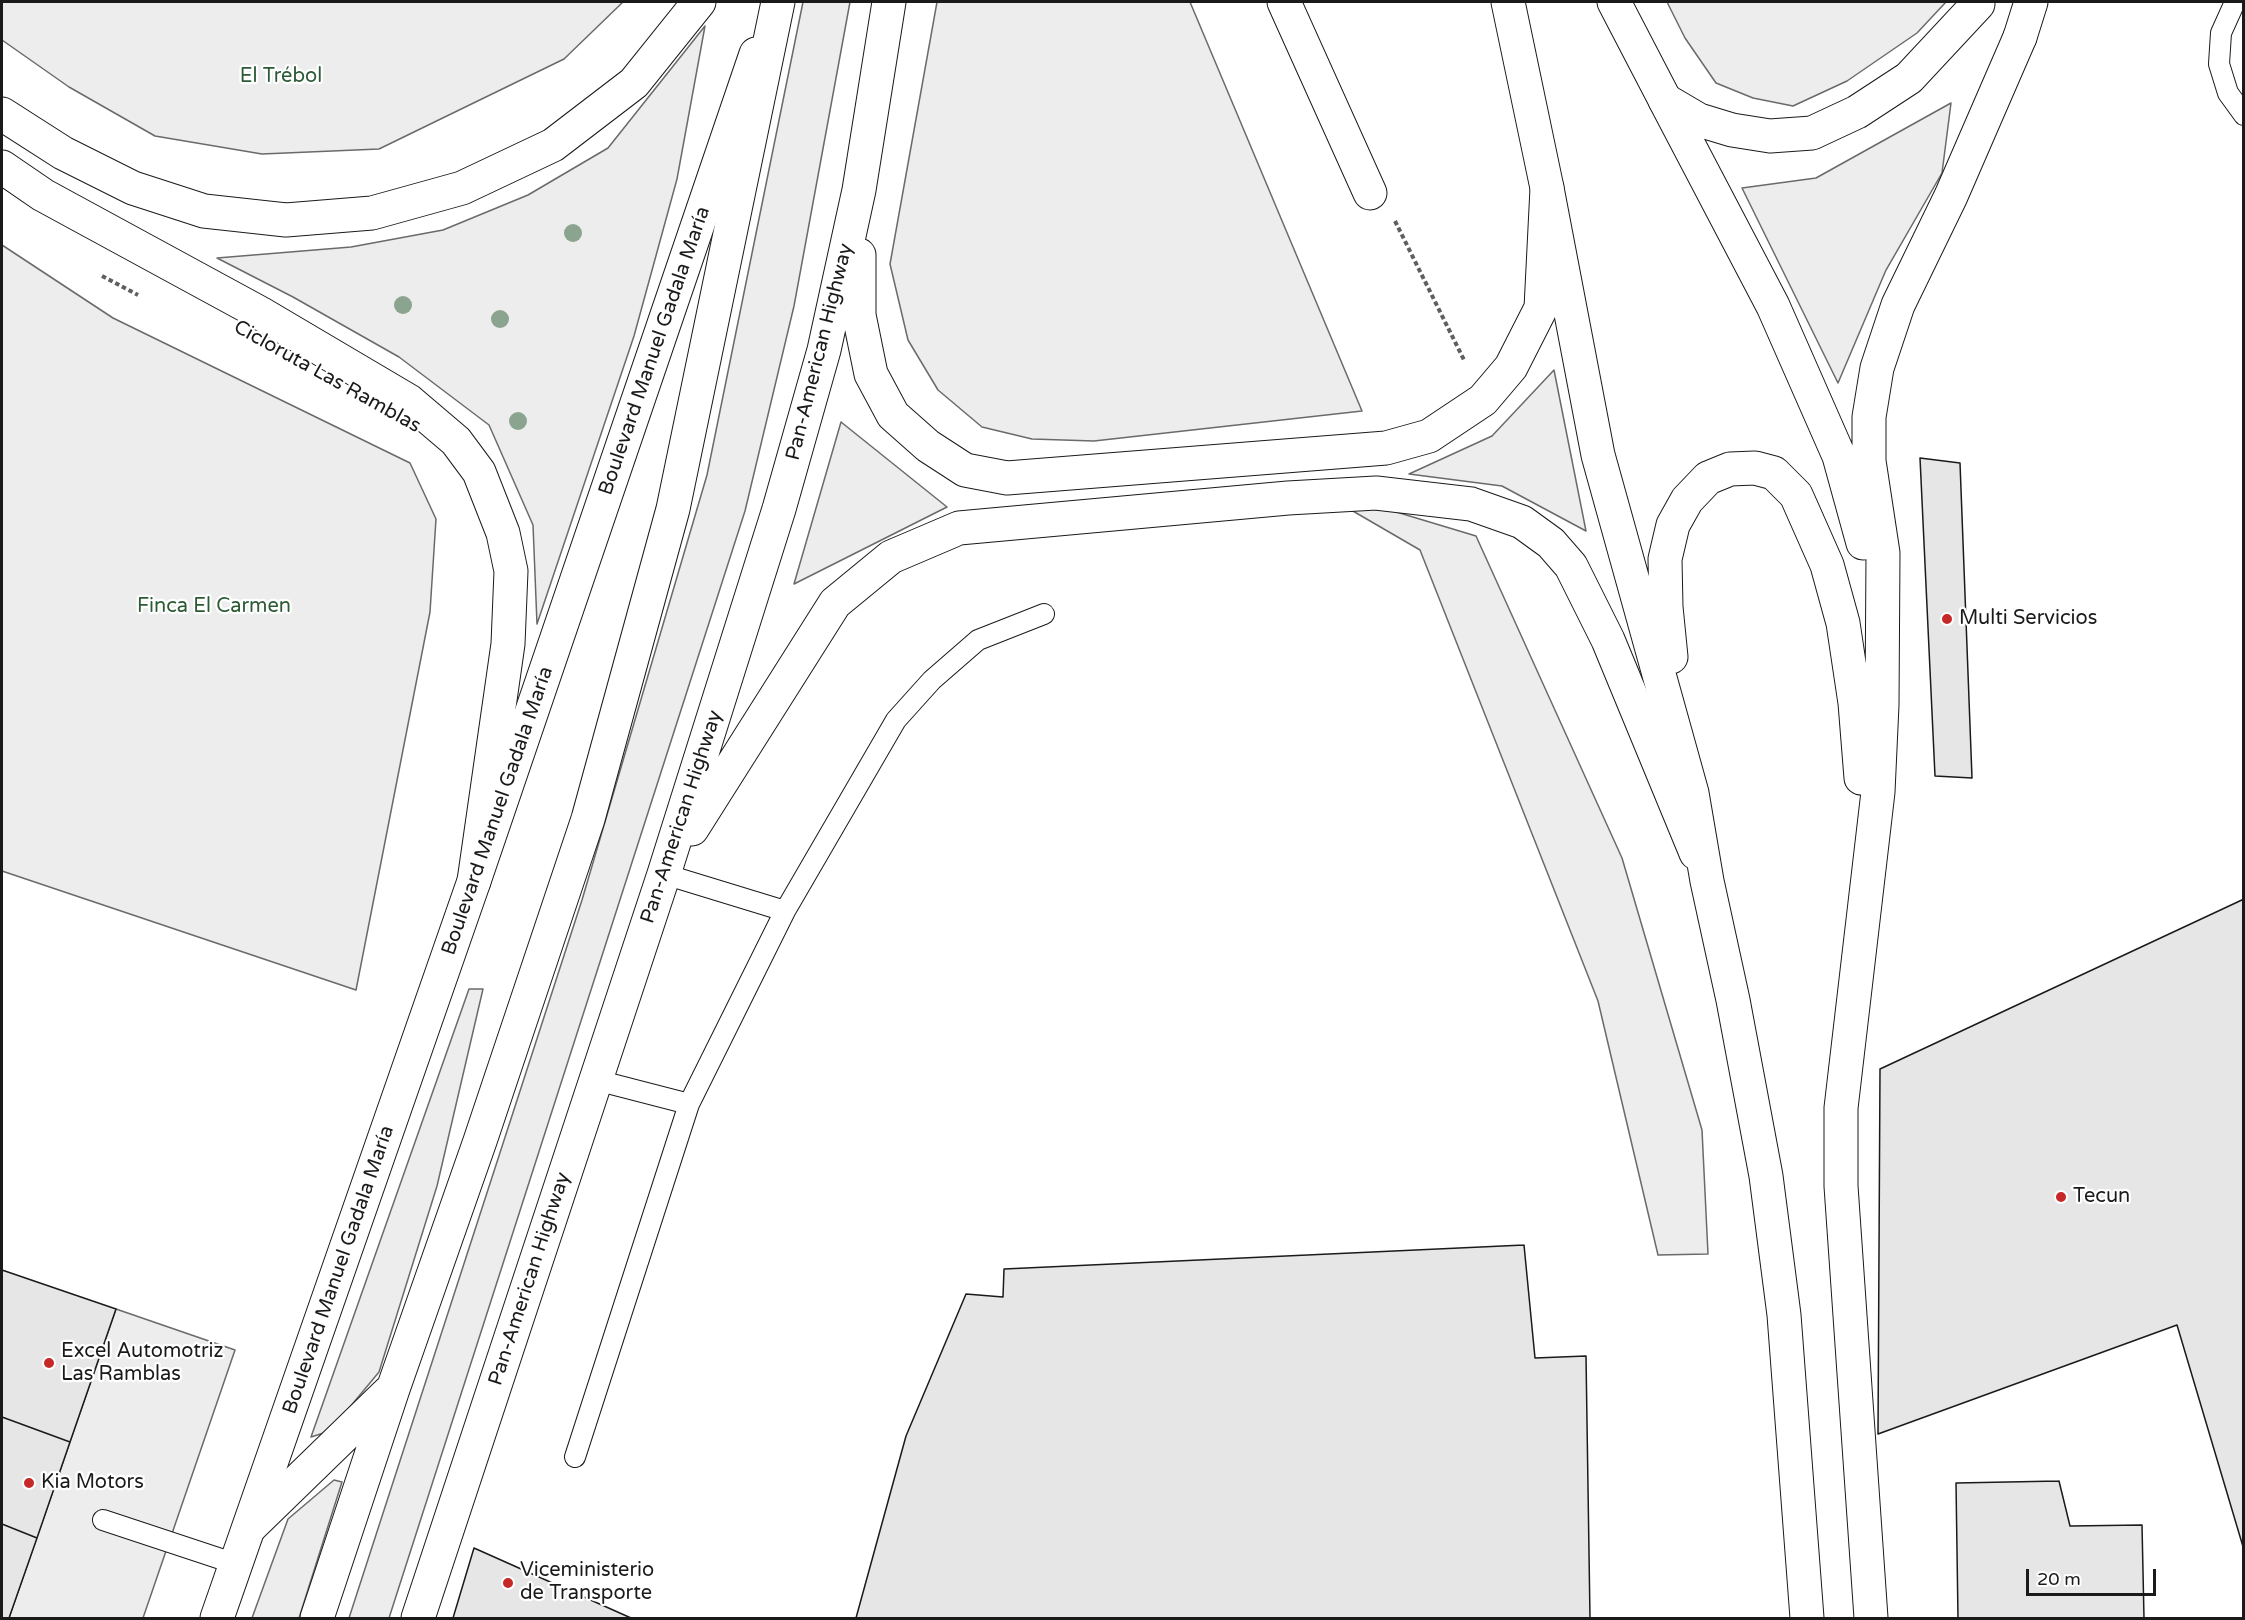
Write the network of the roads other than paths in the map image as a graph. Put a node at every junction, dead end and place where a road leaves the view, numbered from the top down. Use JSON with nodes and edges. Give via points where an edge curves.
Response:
{"nodes":[{"id":1,"x":699,"y":2,"type":"edge"},
{"id":2,"x":776,"y":2,"type":"edge"},
{"id":3,"x":889,"y":2,"type":"edge"},
{"id":4,"x":1284,"y":2,"type":"edge"},
{"id":5,"x":1508,"y":2,"type":"edge"},
{"id":6,"x":1614,"y":2,"type":"edge"},
{"id":7,"x":2031,"y":2,"type":"edge"},
{"id":8,"x":1979,"y":3,"type":"edge"},
{"id":9,"x":2233,"y":3,"type":"edge"},
{"id":10,"x":1665,"y":100,"type":"junction"},
{"id":11,"x":2,"y":114,"type":"edge"},
{"id":12,"x":2244,"y":115,"type":"edge"},
{"id":13,"x":2,"y":167,"type":"edge"},
{"id":14,"x":1547,"y":188,"type":"junction"},
{"id":15,"x":859,"y":190,"type":"junction"},
{"id":16,"x":1370,"y":193,"type":"road end"},
{"id":17,"x":1044,"y":614,"type":"dead end"},
{"id":18,"x":1882,"y":705,"type":"junction"},
{"id":19,"x":1692,"y":793,"type":"junction"},
{"id":20,"x":1867,"y":872,"type":"junction"},
{"id":21,"x":664,"y":874,"type":"junction"},
{"id":22,"x":474,"y":881,"type":"junction"},
{"id":23,"x":1707,"y":881,"type":"junction"},
{"id":24,"x":785,"y":911,"type":"junction"},
{"id":25,"x":596,"y":1080,"type":"junction"},
{"id":26,"x":688,"y":1104,"type":"junction"},
{"id":27,"x":393,"y":1389,"type":"junction"},
{"id":28,"x":575,"y":1457,"type":"dead end"},
{"id":29,"x":103,"y":1520,"type":"dead end"},
{"id":30,"x":250,"y":1527,"type":"junction"},
{"id":31,"x":236,"y":1564,"type":"junction"},
{"id":32,"x":217,"y":1618,"type":"edge"},
{"id":33,"x":317,"y":1618,"type":"edge"},
{"id":34,"x":418,"y":1618,"type":"edge"},
{"id":35,"x":1807,"y":1618,"type":"edge"},
{"id":36,"x":1871,"y":1618,"type":"edge"}],
"edges":[{"from":1,"to":11,"type":"main road","via":[[634,83],[553,145],[462,188],[372,213],[286,220],[204,211],[133,188],[63,153]]},
{"from":2,"to":22,"type":"main road","name":"Boulevard Manuel Gadala María"},
{"from":2,"to":27,"type":"main road","via":[[673,509],[588,819]]},
{"from":3,"to":15,"type":"main road","name":"Pan-American Highway"},
{"from":4,"to":16,"type":"main road"},
{"from":5,"to":14,"type":"main road"},
{"from":6,"to":10,"type":"main road"},
{"from":7,"to":18,"type":"main road","via":[[2020,37],[1951,196],[1898,305],[1877,368],[1869,417],[1869,460],[1883,553]]},
{"from":8,"to":10,"type":"main road","via":[[1909,78],[1857,112],[1812,133],[1770,136],[1732,130],[1700,120]]},
{"from":9,"to":12,"type":"lane","via":[[2221,33],[2219,64],[2228,93]]},
{"from":10,"to":18,"type":"main road","via":[[1773,306],[1839,456],[1861,534],[1875,610]]},
{"from":13,"to":22,"type":"main road","via":[[53,200],[260,313],[409,401],[456,441],[479,472],[503,532],[511,571],[508,644]]},
{"from":14,"to":15,"type":"main road","via":[[1540,308],[1511,367],[1483,400],[1429,436],[1386,448],[1007,478],[965,470],[928,446],[893,415],[871,374],[859,315]]},
{"from":14,"to":19,"type":"main road","via":[[1598,455]]},
{"from":15,"to":21,"type":"main road","name":"Pan-American Highway","via":[[824,350],[779,509]]},
{"from":17,"to":24,"type":"lane","via":[[978,640],[932,680],[896,720]]},
{"from":18,"to":20,"type":"main road","via":[[1878,792]]},
{"from":19,"to":20,"type":"main road","via":[[1665,608],[1665,559],[1673,525],[1687,500],[1708,478],[1730,469],[1755,468],[1774,473],[1796,495],[1827,565],[1840,611],[1855,703]]},
{"from":19,"to":23,"type":"main road"},
{"from":20,"to":36,"type":"main road","via":[[1841,1108],[1841,1186]]},
{"from":21,"to":23,"type":"main road","via":[[835,603],[891,557],[959,528],[1376,493],[1472,504],[1522,522],[1551,543],[1571,566],[1608,640]]},
{"from":21,"to":24,"type":"lane"},
{"from":21,"to":25,"type":"main road","name":"Pan-American Highway"},
{"from":22,"to":30,"type":"main road","name":"Boulevard Manuel Gadala María"},
{"from":23,"to":35,"type":"main road","via":[[1763,1164],[1783,1304]]},
{"from":24,"to":26,"type":"lane"},
{"from":25,"to":26,"type":"lane"},
{"from":25,"to":34,"type":"main road","name":"Pan-American Highway"},
{"from":26,"to":28,"type":"lane"},
{"from":27,"to":30,"type":"main road"},
{"from":27,"to":33,"type":"main road"},
{"from":29,"to":31,"type":"lane"},
{"from":30,"to":31,"type":"main road","name":"Boulevard Manuel Gadala María"},
{"from":31,"to":32,"type":"main road","name":"Boulevard Manuel Gadala María"}]}
